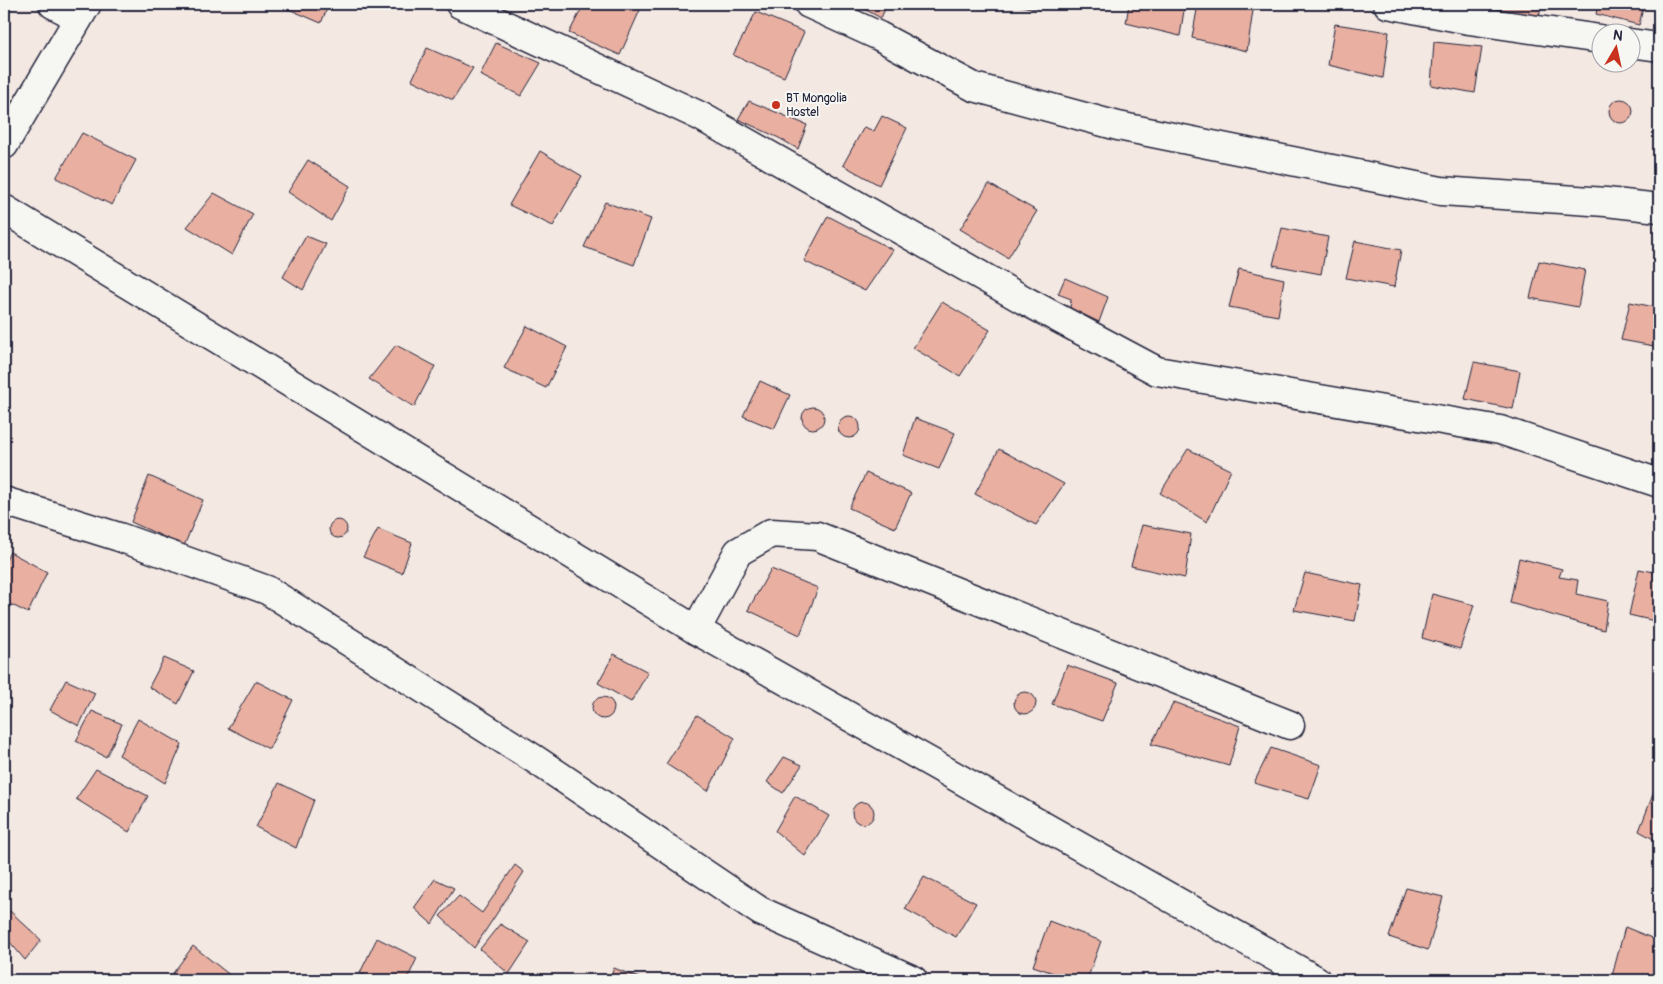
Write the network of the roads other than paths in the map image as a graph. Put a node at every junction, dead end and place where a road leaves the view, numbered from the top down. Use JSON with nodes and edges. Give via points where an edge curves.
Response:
{"nodes":[{"id":1,"x":53,"y":4,"type":"edge"},
{"id":2,"x":460,"y":4,"type":"edge"},
{"id":3,"x":809,"y":4,"type":"edge"},
{"id":4,"x":1388,"y":4,"type":"edge"},
{"id":5,"x":82,"y":10,"type":"edge"},
{"id":6,"x":1590,"y":38,"type":"edge"},
{"id":7,"x":1640,"y":44,"type":"edge"},
{"id":8,"x":1659,"y":47,"type":"edge"},
{"id":9,"x":4,"y":145,"type":"edge"},
{"id":10,"x":1659,"y":208,"type":"edge"},
{"id":11,"x":4,"y":209,"type":"edge"},
{"id":12,"x":1659,"y":483,"type":"edge"},
{"id":13,"x":4,"y":501,"type":"edge"},
{"id":14,"x":696,"y":630,"type":"junction"},
{"id":15,"x":1290,"y":725,"type":"dead end"},
{"id":16,"x":913,"y":980,"type":"edge"},
{"id":17,"x":1316,"y":980,"type":"edge"}],
"edges":[{"from":1,"to":5,"type":"street"},
{"from":2,"to":12,"type":"street","via":[[700,116],[1024,300],[1157,371],[1500,430]]},
{"from":3,"to":10,"type":"street","via":[[879,36],[974,87],[1118,126],[1441,192]]},
{"from":4,"to":6,"type":"street","via":[[1469,20]]},
{"from":5,"to":9,"type":"street"},
{"from":7,"to":8,"type":"street"},
{"from":11,"to":14,"type":"street"},
{"from":13,"to":16,"type":"street","via":[[119,537],[268,590],[536,760],[760,911]]},
{"from":14,"to":15,"type":"street","via":[[738,552],[771,533],[816,536]]},
{"from":14,"to":17,"type":"street"}]}
